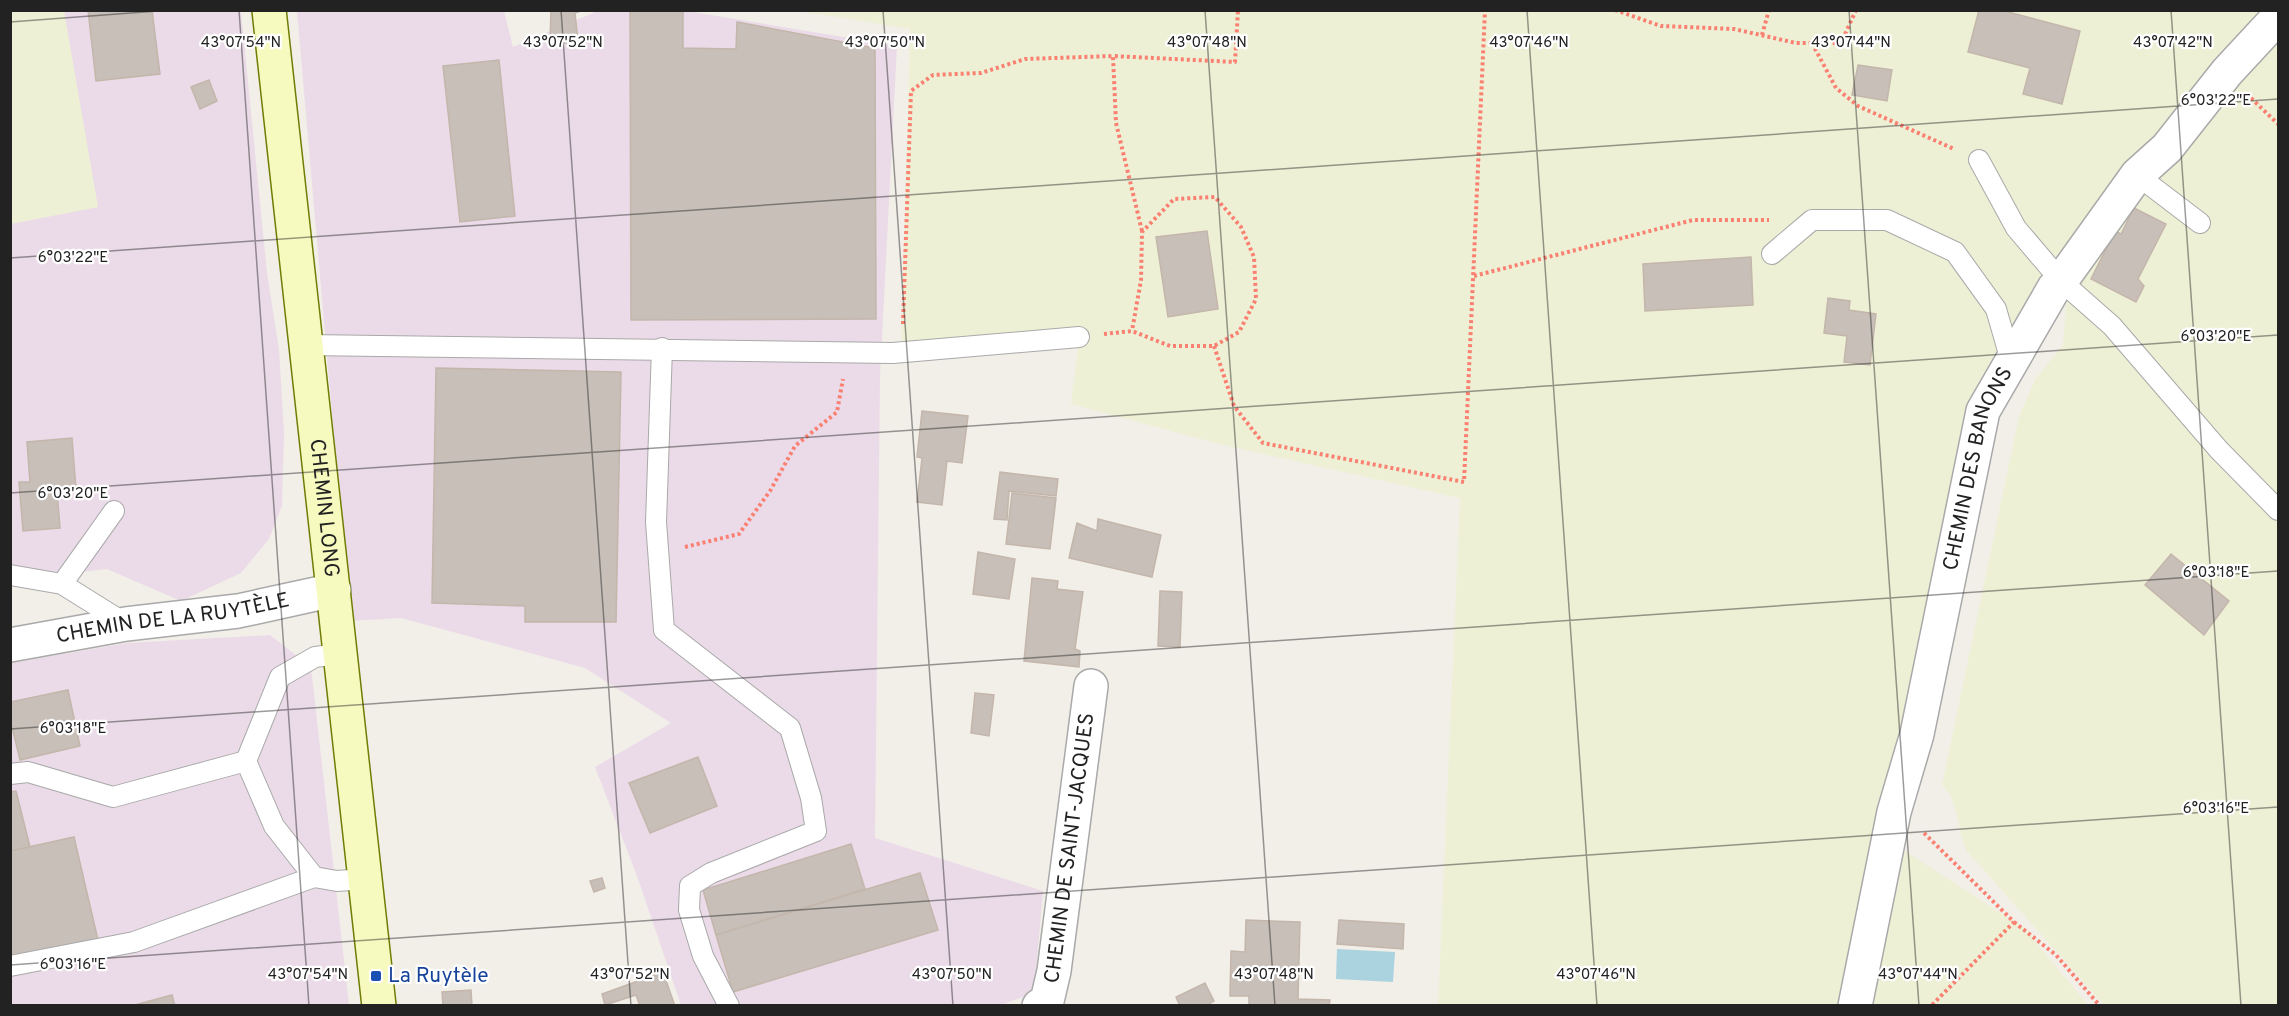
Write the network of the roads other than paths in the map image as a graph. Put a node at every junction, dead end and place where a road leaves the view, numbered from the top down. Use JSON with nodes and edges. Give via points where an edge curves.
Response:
{"nodes":[{"id":1,"x":269,"y":10,"type":"edge"},
{"id":2,"x":2276,"y":24,"type":"edge"},
{"id":3,"x":1979,"y":160,"type":"road end"},
{"id":4,"x":2137,"y":175,"type":"junction"},
{"id":5,"x":2200,"y":223,"type":"dead end"},
{"id":6,"x":1772,"y":254,"type":"dead end"},
{"id":7,"x":2061,"y":282,"type":"junction"},
{"id":8,"x":1079,"y":337,"type":"road end"},
{"id":9,"x":306,"y":345,"type":"junction"},
{"id":10,"x":662,"y":348,"type":"junction"},
{"id":11,"x":2011,"y":361,"type":"junction"},
{"id":12,"x":2278,"y":510,"type":"edge"},
{"id":13,"x":114,"y":511,"type":"dead end"},
{"id":14,"x":10,"y":575,"type":"edge"},
{"id":15,"x":62,"y":584,"type":"junction"},
{"id":16,"x":334,"y":590,"type":"junction"},
{"id":17,"x":126,"y":624,"type":"junction"},
{"id":18,"x":10,"y":645,"type":"edge"},
{"id":19,"x":340,"y":654,"type":"junction"},
{"id":20,"x":1091,"y":686,"type":"dead end"},
{"id":21,"x":246,"y":761,"type":"junction"},
{"id":22,"x":10,"y":774,"type":"edge"},
{"id":23,"x":314,"y":877,"type":"junction"},
{"id":24,"x":365,"y":879,"type":"junction"},
{"id":25,"x":10,"y":966,"type":"edge"},
{"id":26,"x":379,"y":1005,"type":"edge"},
{"id":27,"x":729,"y":1005,"type":"edge"},
{"id":28,"x":1039,"y":1005,"type":"edge"},
{"id":29,"x":1855,"y":1005,"type":"edge"}],
"edges":[{"from":1,"to":9,"type":"main road","name":"CHEMIN LONG"},
{"from":2,"to":4,"type":"street","name":"CHEMIN DES BANONS","via":[[2210,93],[2167,148]]},
{"from":3,"to":7,"type":"lane","via":[[2016,228]]},
{"from":4,"to":5,"type":"lane"},
{"from":4,"to":7,"type":"street","name":"CHEMIN DES BANONS"},
{"from":6,"to":11,"type":"lane","via":[[1812,219],[1887,220],[1955,252],[1996,309]]},
{"from":7,"to":11,"type":"street","name":"CHEMIN DES BANONS"},
{"from":7,"to":12,"type":"lane","via":[[2112,326],[2219,450]]},
{"from":8,"to":10,"type":"lane","via":[[901,352]]},
{"from":9,"to":10,"type":"lane"},
{"from":9,"to":16,"type":"main road","name":"CHEMIN LONG"},
{"from":10,"to":27,"type":"lane","via":[[656,522],[664,630],[790,728],[816,831],[711,873],[690,886],[689,910],[703,956]]},
{"from":11,"to":29,"type":"street","name":"CHEMIN DES BANONS","via":[[1983,411],[1917,734],[1894,812]]},
{"from":13,"to":15,"type":"lane"},
{"from":14,"to":15,"type":"lane"},
{"from":15,"to":17,"type":"lane"},
{"from":16,"to":17,"type":"street","name":"CHEMIN DE LA RUYTÈLE","via":[[238,612]]},
{"from":16,"to":19,"type":"main road","name":"CHEMIN LONG"},
{"from":17,"to":18,"type":"street","name":"CHEMIN DE LA RUYTÈLE"},
{"from":19,"to":21,"type":"lane","via":[[315,657],[280,677]]},
{"from":19,"to":24,"type":"main road","name":"CHEMIN LONG"},
{"from":20,"to":28,"type":"street","name":"CHEMIN DE SAINT-JACQUES","via":[[1054,971],[1047,1001]]},
{"from":21,"to":22,"type":"lane","via":[[113,797],[28,772]]},
{"from":21,"to":23,"type":"lane","via":[[274,826]]},
{"from":23,"to":24,"type":"lane","via":[[337,881]]},
{"from":23,"to":25,"type":"lane","via":[[134,942]]},
{"from":24,"to":26,"type":"main road","name":"CHEMIN LONG"}]}
